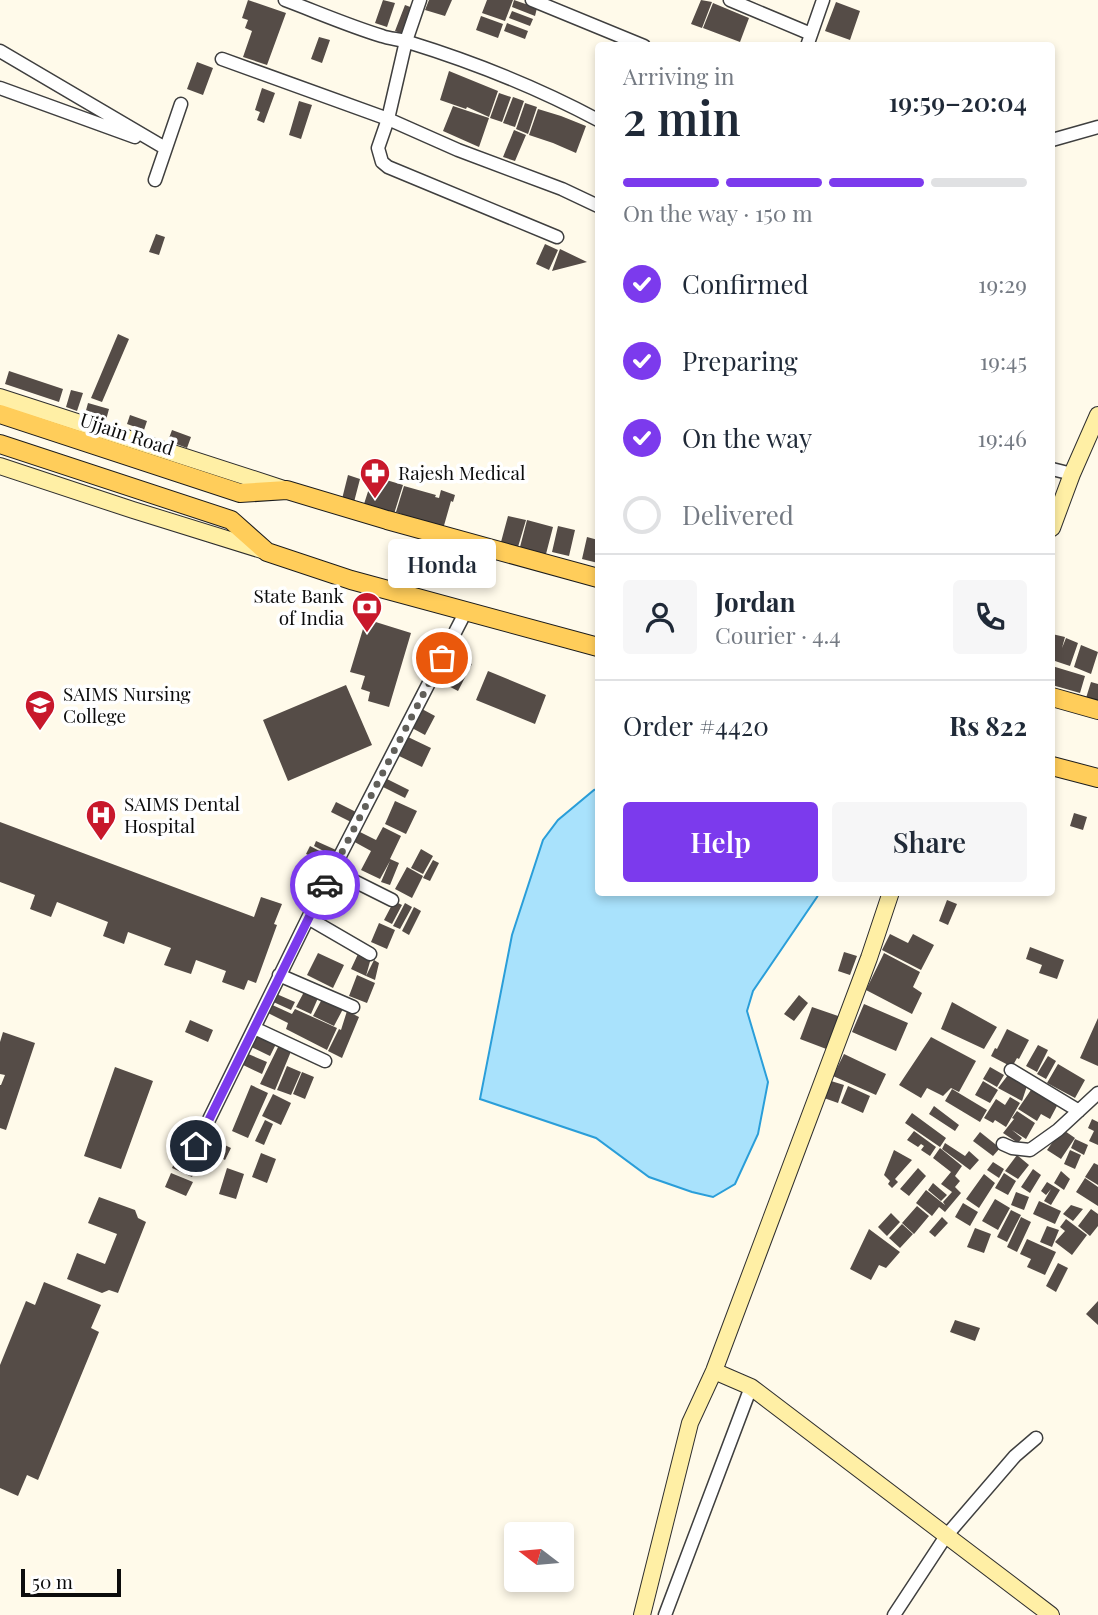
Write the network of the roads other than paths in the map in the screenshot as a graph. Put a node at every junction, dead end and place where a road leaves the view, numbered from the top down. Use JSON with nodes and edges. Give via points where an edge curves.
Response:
{"nodes":[{"id":1,"x":285,"y":0,"type":"edge"},
{"id":2,"x":420,"y":0,"type":"edge"},
{"id":3,"x":532,"y":0,"type":"edge"},
{"id":4,"x":730,"y":0,"type":"edge"},
{"id":5,"x":824,"y":0,"type":"edge"},
{"id":6,"x":556,"y":5,"type":"edge"},
{"id":7,"x":809,"y":40,"type":"edge"},
{"id":8,"x":406,"y":41,"type":"junction"},
{"id":9,"x":635,"y":42,"type":"edge"},
{"id":10,"x":0,"y":51,"type":"edge"},
{"id":11,"x":222,"y":59,"type":"dead end"},
{"id":12,"x":0,"y":88,"type":"edge"},
{"id":13,"x":181,"y":104,"type":"dead end"},
{"id":14,"x":595,"y":118,"type":"edge"},
{"id":15,"x":388,"y":119,"type":"junction"},
{"id":16,"x":1098,"y":127,"type":"edge"},
{"id":17,"x":1055,"y":139,"type":"edge"},
{"id":18,"x":165,"y":148,"type":"junction"},
{"id":19,"x":155,"y":180,"type":"dead end"},
{"id":20,"x":595,"y":204,"type":"edge"},
{"id":21,"x":557,"y":237,"type":"dead end"},
{"id":22,"x":0,"y":397,"type":"edge"},
{"id":23,"x":0,"y":414,"type":"edge"},
{"id":24,"x":1098,"y":415,"type":"edge"},
{"id":25,"x":0,"y":444,"type":"edge"},
{"id":26,"x":0,"y":466,"type":"edge"},
{"id":27,"x":1055,"y":470,"type":"edge"},
{"id":28,"x":1072,"y":474,"type":"junction"},
{"id":29,"x":287,"y":490,"type":"junction"},
{"id":30,"x":1055,"y":520,"type":"edge"},
{"id":31,"x":267,"y":552,"type":"junction"},
{"id":32,"x":595,"y":577,"type":"edge"},
{"id":33,"x":466,"y":611,"type":"junction"},
{"id":34,"x":595,"y":646,"type":"edge"},
{"id":35,"x":1055,"y":698,"type":"edge"},
{"id":36,"x":1098,"y":710,"type":"edge"},
{"id":37,"x":1055,"y":767,"type":"edge"},
{"id":38,"x":1098,"y":778,"type":"edge"},
{"id":39,"x":332,"y":870,"type":"junction"},
{"id":40,"x":890,"y":896,"type":"edge"},
{"id":41,"x":392,"y":900,"type":"dead end"},
{"id":42,"x":307,"y":918,"type":"junction"},
{"id":43,"x":370,"y":954,"type":"dead end"},
{"id":44,"x":279,"y":975,"type":"junction"},
{"id":45,"x":353,"y":1007,"type":"dead end"},
{"id":46,"x":254,"y":1028,"type":"junction"},
{"id":47,"x":325,"y":1061,"type":"dead end"},
{"id":48,"x":1011,"y":1070,"type":"dead end"},
{"id":49,"x":1098,"y":1093,"type":"edge"},
{"id":50,"x":1079,"y":1111,"type":"junction"},
{"id":51,"x":1003,"y":1144,"type":"dead end"},
{"id":52,"x":196,"y":1146,"type":"dead end"},
{"id":53,"x":714,"y":1371,"type":"junction"},
{"id":54,"x":751,"y":1387,"type":"junction"},
{"id":55,"x":1036,"y":1438,"type":"dead end"},
{"id":56,"x":946,"y":1536,"type":"junction"},
{"id":57,"x":642,"y":1615,"type":"edge"},
{"id":58,"x":665,"y":1615,"type":"edge"},
{"id":59,"x":894,"y":1615,"type":"edge"},
{"id":60,"x":1051,"y":1615,"type":"edge"}],
"edges":[{"from":1,"to":8,"type":"street"},
{"from":2,"to":8,"type":"street"},
{"from":3,"to":6,"type":"street"},
{"from":4,"to":7,"type":"street"},
{"from":5,"to":7,"type":"street"},
{"from":6,"to":9,"type":"street"},
{"from":8,"to":14,"type":"street","via":[[519,83]]},
{"from":8,"to":15,"type":"street"},
{"from":10,"to":18,"type":"street"},
{"from":11,"to":15,"type":"street"},
{"from":12,"to":18,"type":"street"},
{"from":13,"to":18,"type":"street"},
{"from":15,"to":20,"type":"street"},
{"from":15,"to":21,"type":"street","via":[[379,148],[388,167]]},
{"from":16,"to":17,"type":"street"},
{"from":18,"to":19,"type":"street"},
{"from":22,"to":29,"type":"street"},
{"from":23,"to":29,"type":"main road","name":"Ujjain Road","via":[[240,493]]},
{"from":24,"to":28,"type":"street"},
{"from":25,"to":31,"type":"main road","via":[[231,520]]},
{"from":26,"to":31,"type":"street"},
{"from":27,"to":28,"type":"street"},
{"from":28,"to":30,"type":"street"},
{"from":29,"to":32,"type":"main road"},
{"from":31,"to":33,"type":"main road"},
{"from":33,"to":34,"type":"main road"},
{"from":33,"to":39,"type":"street"},
{"from":35,"to":36,"type":"main road"},
{"from":37,"to":38,"type":"main road"},
{"from":39,"to":41,"type":"street"},
{"from":39,"to":42,"type":"street"},
{"from":40,"to":53,"type":"street"},
{"from":42,"to":43,"type":"street"},
{"from":42,"to":44,"type":"street"},
{"from":44,"to":45,"type":"street"},
{"from":44,"to":46,"type":"street"},
{"from":46,"to":47,"type":"street"},
{"from":46,"to":52,"type":"street"},
{"from":48,"to":50,"type":"street"},
{"from":49,"to":50,"type":"street"},
{"from":50,"to":51,"type":"street","via":[[1030,1150]]},
{"from":53,"to":54,"type":"street"},
{"from":53,"to":57,"type":"street","via":[[690,1423]]},
{"from":54,"to":56,"type":"street"},
{"from":54,"to":58,"type":"street"},
{"from":55,"to":56,"type":"street"},
{"from":56,"to":59,"type":"street"},
{"from":56,"to":60,"type":"street"}]}
